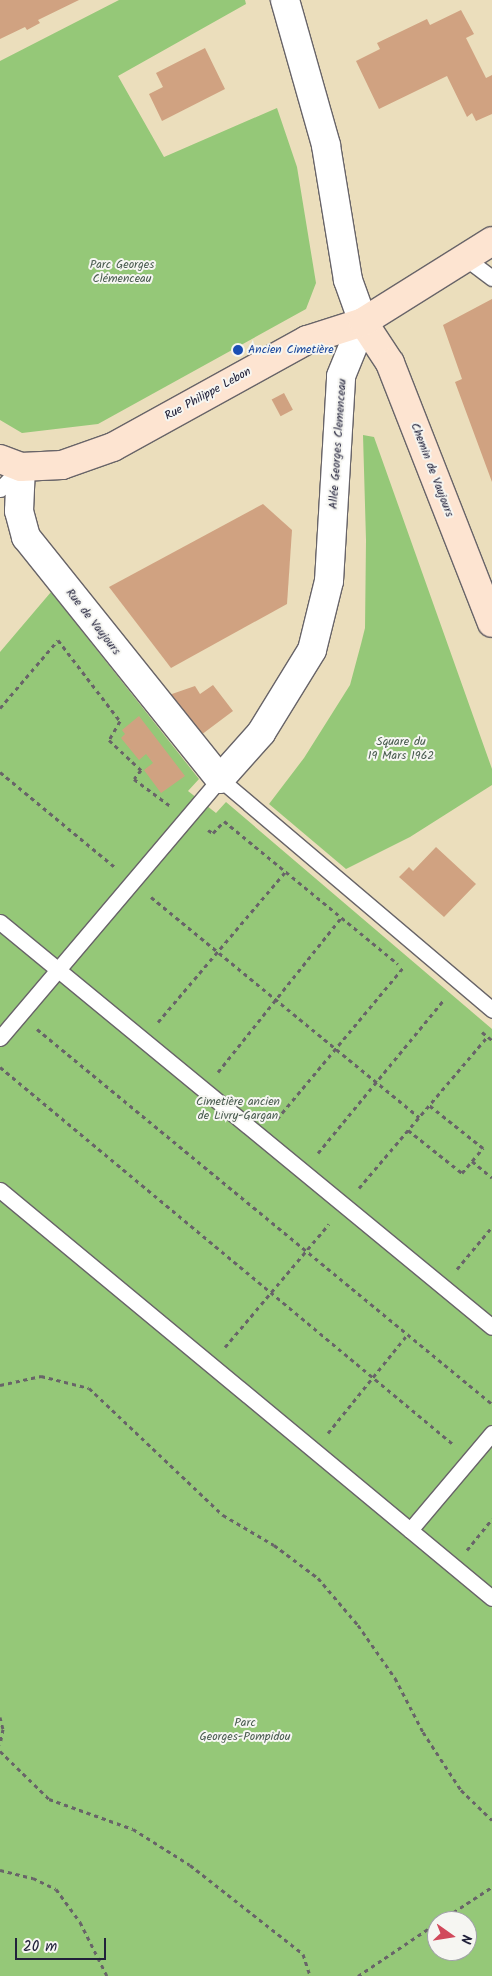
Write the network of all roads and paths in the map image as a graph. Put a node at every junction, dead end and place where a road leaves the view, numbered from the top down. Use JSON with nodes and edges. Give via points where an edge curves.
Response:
{"nodes":[{"id":1,"x":285,"y":0,"type":"edge"},
{"id":2,"x":492,"y":241,"type":"edge"},
{"id":3,"x":464,"y":257,"type":"junction"},
{"id":4,"x":492,"y":278,"type":"edge"},
{"id":5,"x":362,"y":322,"type":"junction"},
{"id":6,"x":10,"y":462,"type":"edge"},
{"id":7,"x":0,"y":489,"type":"edge"},
{"id":8,"x":492,"y":623,"type":"edge"},
{"id":9,"x":0,"y":708,"type":"edge"},
{"id":10,"x":0,"y":772,"type":"edge"},
{"id":11,"x":220,"y":779,"type":"junction"},
{"id":12,"x":186,"y":817,"type":"junction"},
{"id":13,"x":285,"y":872,"type":"junction"},
{"id":14,"x":132,"y":881,"type":"junction"},
{"id":15,"x":341,"y":918,"type":"junction"},
{"id":16,"x":0,"y":922,"type":"edge"},
{"id":17,"x":218,"y":952,"type":"junction"},
{"id":18,"x":403,"y":968,"type":"junction"},
{"id":19,"x":56,"y":970,"type":"junction"},
{"id":20,"x":409,"y":973,"type":"dead end"},
{"id":21,"x":436,"y":995,"type":"dead end"},
{"id":22,"x":276,"y":1000,"type":"junction"},
{"id":23,"x":443,"y":1001,"type":"junction"},
{"id":24,"x":450,"y":1007,"type":"dead end"},
{"id":25,"x":492,"y":1010,"type":"edge"},
{"id":26,"x":20,"y":1014,"type":"junction"},
{"id":27,"x":480,"y":1030,"type":"dead end"},
{"id":28,"x":0,"y":1038,"type":"edge"},
{"id":29,"x":142,"y":1040,"type":"junction"},
{"id":30,"x":492,"y":1040,"type":"edge"},
{"id":31,"x":336,"y":1049,"type":"junction"},
{"id":32,"x":0,"y":1067,"type":"edge"},
{"id":33,"x":377,"y":1082,"type":"junction"},
{"id":34,"x":203,"y":1090,"type":"junction"},
{"id":35,"x":429,"y":1105,"type":"dead end"},
{"id":36,"x":419,"y":1117,"type":"dead end"},
{"id":37,"x":408,"y":1130,"type":"dead end"},
{"id":38,"x":261,"y":1138,"type":"junction"},
{"id":39,"x":472,"y":1161,"type":"junction"},
{"id":40,"x":303,"y":1172,"type":"junction"},
{"id":41,"x":492,"y":1178,"type":"edge"},
{"id":42,"x":0,"y":1190,"type":"edge"},
{"id":43,"x":492,"y":1227,"type":"edge"},
{"id":44,"x":442,"y":1287,"type":"junction"},
{"id":45,"x":492,"y":1327,"type":"edge"},
{"id":46,"x":408,"y":1334,"type":"junction"},
{"id":47,"x":373,"y":1378,"type":"junction"},
{"id":48,"x":0,"y":1385,"type":"edge"},
{"id":49,"x":492,"y":1404,"type":"edge"},
{"id":50,"x":492,"y":1433,"type":"edge"},
{"id":51,"x":314,"y":1450,"type":"junction"},
{"id":52,"x":470,"y":1459,"type":"junction"},
{"id":53,"x":492,"y":1519,"type":"edge"},
{"id":54,"x":410,"y":1530,"type":"junction"},
{"id":55,"x":454,"y":1566,"type":"junction"},
{"id":56,"x":492,"y":1598,"type":"edge"},
{"id":57,"x":0,"y":1717,"type":"edge"},
{"id":58,"x":0,"y":1745,"type":"edge"},
{"id":59,"x":0,"y":1750,"type":"edge"},
{"id":60,"x":492,"y":1820,"type":"edge"},
{"id":61,"x":0,"y":1870,"type":"edge"},
{"id":62,"x":492,"y":1887,"type":"edge"},
{"id":63,"x":455,"y":1911,"type":"edge"},
{"id":64,"x":427,"y":1930,"type":"edge"},
{"id":65,"x":107,"y":1976,"type":"edge"},
{"id":66,"x":310,"y":1976,"type":"edge"},
{"id":67,"x":358,"y":1976,"type":"edge"}],
"edges":[{"from":1,"to":5,"type":"street","via":[[326,145],[348,280]]},
{"from":2,"to":3,"type":"street","name":"Rue Philippe Lebon"},
{"from":3,"to":4,"type":"lane"},
{"from":3,"to":5,"type":"street","name":"Rue Philippe Lebon"},
{"from":5,"to":6,"type":"street","name":"Rue Philippe Lebon","via":[[307,340],[113,447],[62,465]]},
{"from":5,"to":8,"type":"street","name":"Chemin de Vaujours","via":[[390,363]]},
{"from":5,"to":11,"type":"street","name":"Allée Georges Clemenceau","via":[[341,376],[329,581],[312,650],[262,733]]},
{"from":6,"to":7,"type":"lane"},
{"from":6,"to":11,"type":"street","name":"Rue de Vaujours","via":[[26,537]]},
{"from":9,"to":12,"type":"path","via":[[58,640],[120,721],[110,740],[141,770],[134,779]]},
{"from":10,"to":14,"type":"path"},
{"from":11,"to":12,"type":"lane"},
{"from":11,"to":25,"type":"lane"},
{"from":12,"to":13,"type":"path","via":[[213,833],[224,821]]},
{"from":12,"to":14,"type":"lane"},
{"from":13,"to":15,"type":"path"},
{"from":13,"to":17,"type":"path"},
{"from":14,"to":17,"type":"path"},
{"from":14,"to":19,"type":"lane"},
{"from":15,"to":18,"type":"path"},
{"from":15,"to":22,"type":"path"},
{"from":16,"to":19,"type":"lane"},
{"from":17,"to":22,"type":"path"},
{"from":17,"to":29,"type":"path"},
{"from":18,"to":20,"type":"path"},
{"from":18,"to":31,"type":"path"},
{"from":19,"to":26,"type":"lane"},
{"from":19,"to":29,"type":"lane"},
{"from":21,"to":23,"type":"path"},
{"from":22,"to":31,"type":"path"},
{"from":22,"to":34,"type":"path"},
{"from":23,"to":24,"type":"path"},
{"from":23,"to":33,"type":"path"},
{"from":26,"to":28,"type":"lane"},
{"from":26,"to":46,"type":"path"},
{"from":27,"to":30,"type":"path"},
{"from":29,"to":34,"type":"lane"},
{"from":31,"to":33,"type":"path"},
{"from":31,"to":38,"type":"path"},
{"from":32,"to":47,"type":"path"},
{"from":33,"to":36,"type":"path"},
{"from":33,"to":40,"type":"path"},
{"from":34,"to":38,"type":"lane"},
{"from":35,"to":39,"type":"path","via":[[483,1148]]},
{"from":37,"to":39,"type":"path","via":[[462,1173]]},
{"from":38,"to":40,"type":"lane"},
{"from":39,"to":41,"type":"path"},
{"from":40,"to":44,"type":"lane"},
{"from":42,"to":51,"type":"lane"},
{"from":43,"to":44,"type":"path"},
{"from":44,"to":45,"type":"lane"},
{"from":46,"to":47,"type":"path"},
{"from":46,"to":49,"type":"path"},
{"from":47,"to":51,"type":"path"},
{"from":47,"to":52,"type":"path"},
{"from":48,"to":60,"type":"path","via":[[41,1376],[89,1388],[224,1515],[274,1545],[318,1578],[358,1625],[395,1678],[423,1732],[461,1790]]},
{"from":50,"to":52,"type":"lane"},
{"from":51,"to":54,"type":"lane"},
{"from":52,"to":54,"type":"lane"},
{"from":53,"to":55,"type":"path"},
{"from":54,"to":55,"type":"lane"},
{"from":55,"to":56,"type":"lane"},
{"from":57,"to":58,"type":"path","via":[[3,1729]]},
{"from":59,"to":66,"type":"path","via":[[49,1799],[133,1829],[190,1865],[303,1954]]},
{"from":61,"to":65,"type":"path","via":[[56,1888],[80,1922]]},
{"from":62,"to":63,"type":"path"},
{"from":64,"to":67,"type":"path"}]}
